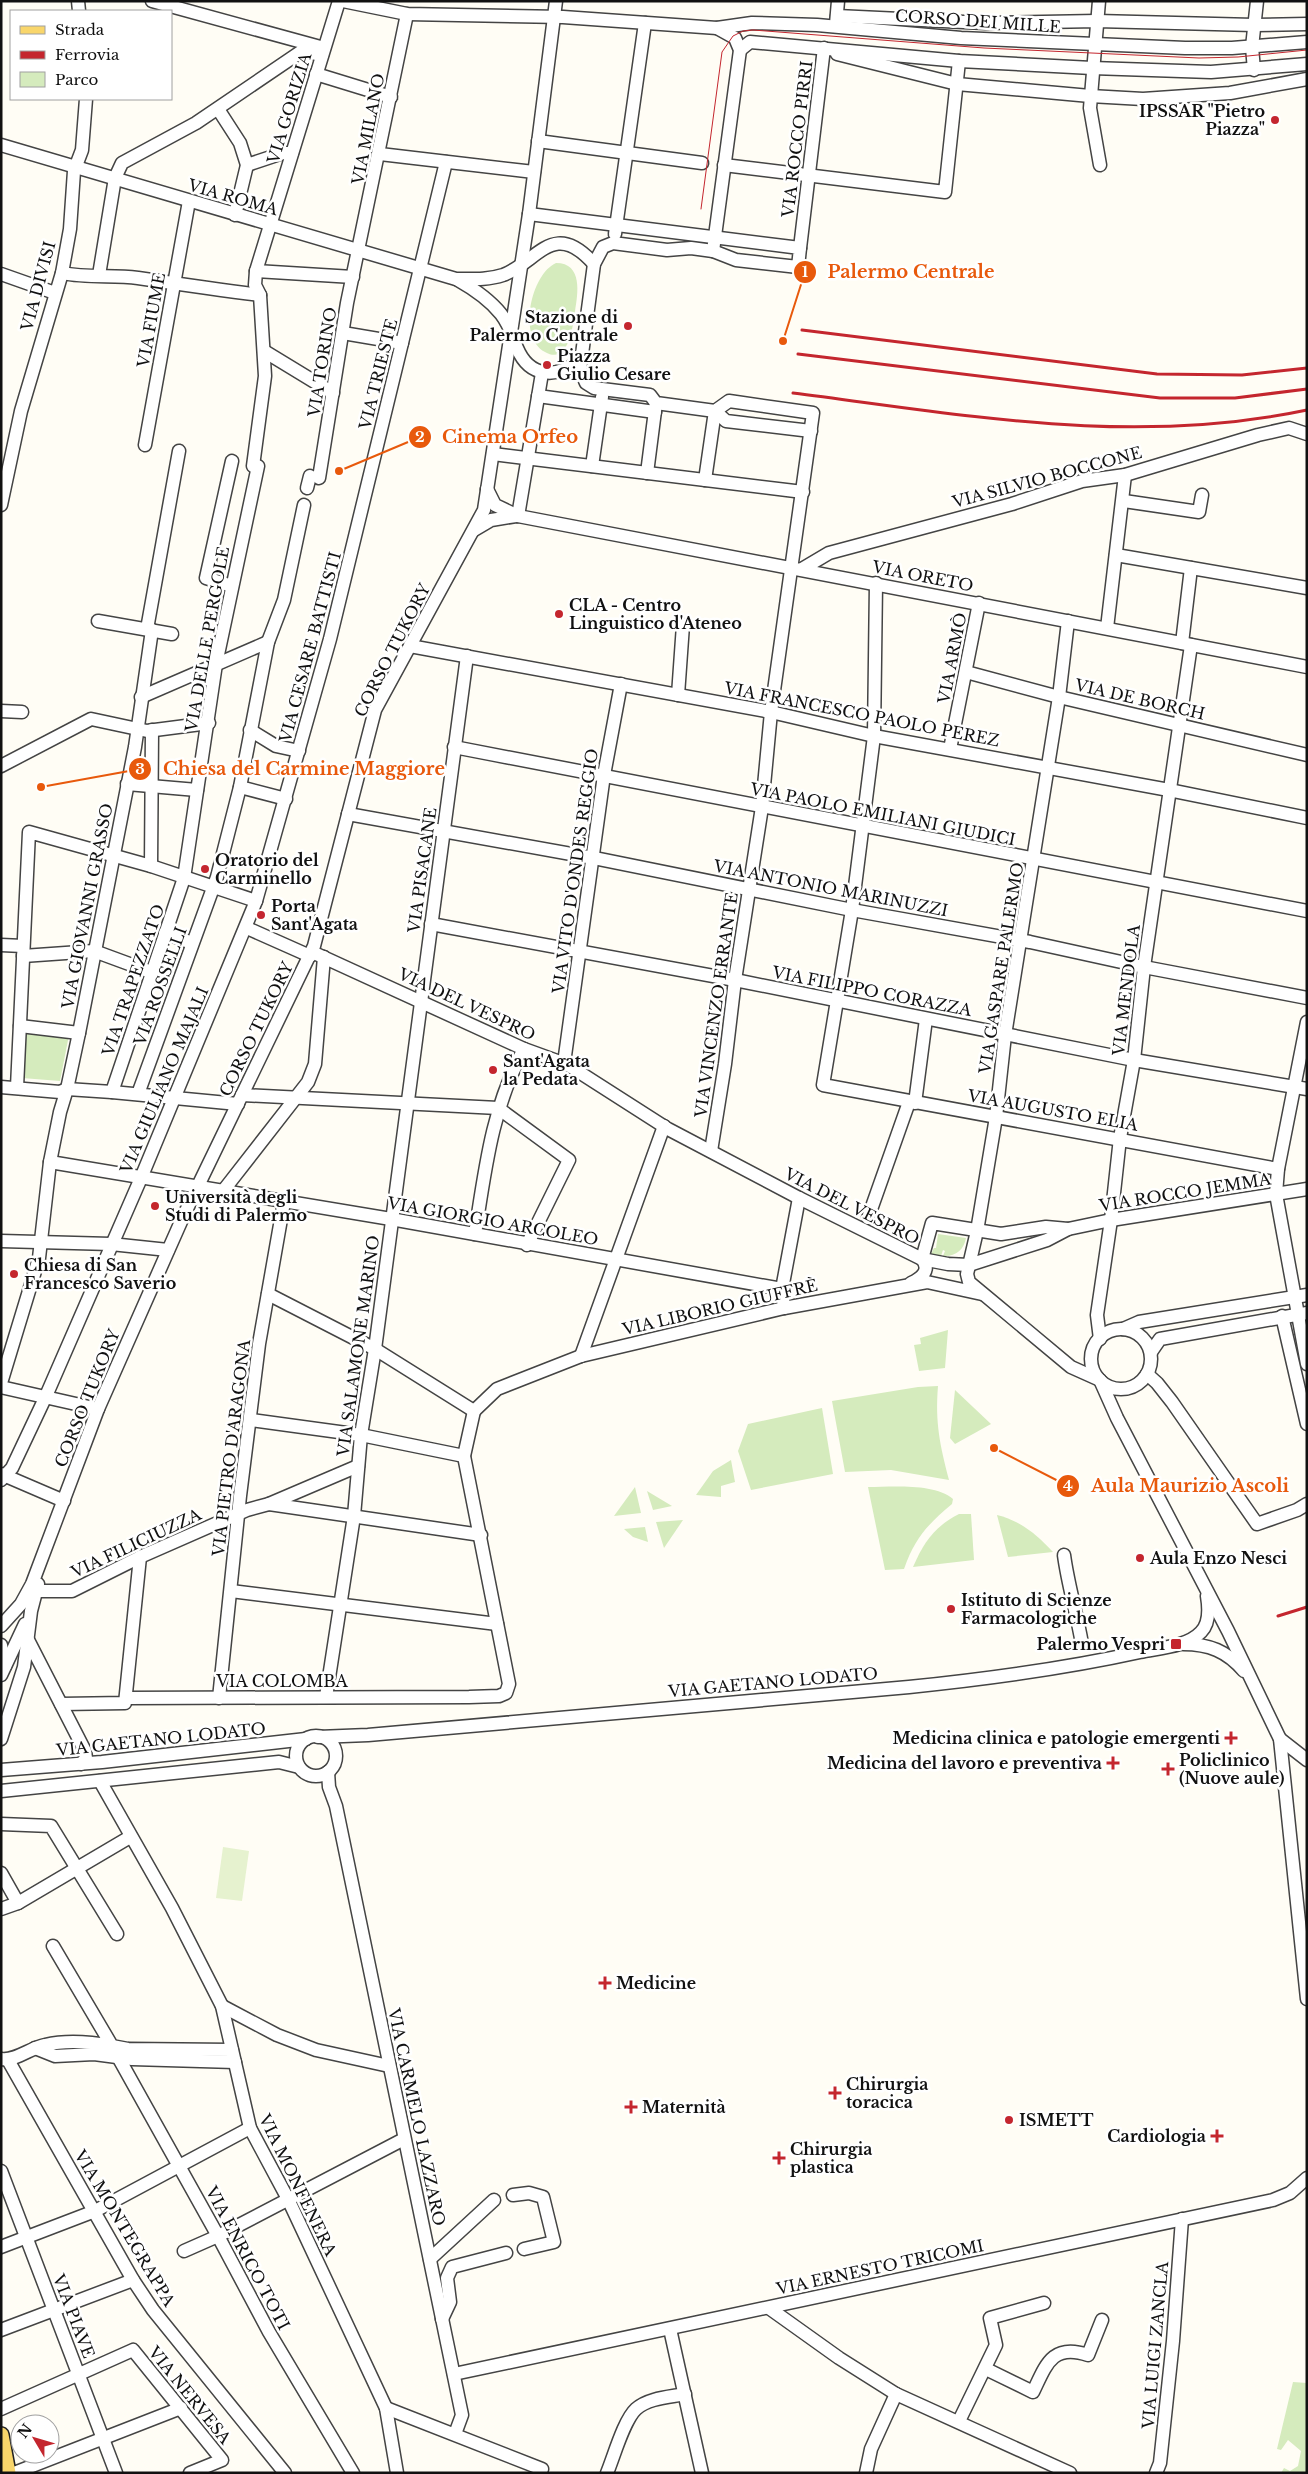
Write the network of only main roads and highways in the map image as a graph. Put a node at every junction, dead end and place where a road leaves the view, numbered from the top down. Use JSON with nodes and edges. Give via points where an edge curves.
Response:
{"nodes":[{"id":1,"x":1,"y":2435,"type":"edge"},
{"id":2,"x":8,"y":2473,"type":"edge"}],
"edges":[{"from":1,"to":2,"type":"main road"}]}
